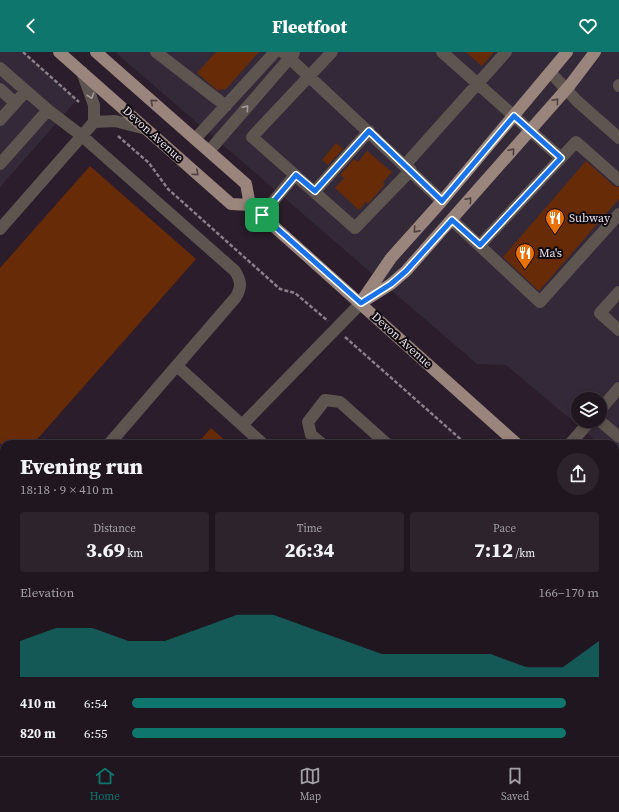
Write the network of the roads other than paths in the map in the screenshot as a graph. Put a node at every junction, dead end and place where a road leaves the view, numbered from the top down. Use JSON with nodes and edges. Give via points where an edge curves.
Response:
{"nodes":[{"id":1,"x":59,"y":52,"type":"edge"},
{"id":2,"x":96,"y":52,"type":"edge"},
{"id":3,"x":156,"y":52,"type":"edge"},
{"id":4,"x":275,"y":52,"type":"edge"},
{"id":5,"x":332,"y":52,"type":"edge"},
{"id":6,"x":442,"y":52,"type":"edge"},
{"id":7,"x":506,"y":52,"type":"edge"},
{"id":8,"x":568,"y":52,"type":"edge"},
{"id":9,"x":594,"y":52,"type":"edge"},
{"id":10,"x":289,"y":54,"type":"edge"},
{"id":11,"x":0,"y":68,"type":"edge"},
{"id":12,"x":82,"y":72,"type":"junction"},
{"id":13,"x":551,"y":73,"type":"junction"},
{"id":14,"x":310,"y":76,"type":"junction"},
{"id":15,"x":477,"y":84,"type":"junction"},
{"id":16,"x":0,"y":89,"type":"edge"},
{"id":17,"x":567,"y":89,"type":"junction"},
{"id":18,"x":26,"y":92,"type":"junction"},
{"id":19,"x":16,"y":103,"type":"junction"},
{"id":20,"x":226,"y":106,"type":"junction"},
{"id":21,"x":48,"y":110,"type":"junction"},
{"id":22,"x":514,"y":116,"type":"junction"},
{"id":23,"x":96,"y":119,"type":"junction"},
{"id":24,"x":0,"y":120,"type":"edge"},
{"id":25,"x":146,"y":129,"type":"junction"},
{"id":26,"x":369,"y":131,"type":"junction"},
{"id":27,"x":530,"y":131,"type":"junction"},
{"id":28,"x":82,"y":136,"type":"junction"},
{"id":29,"x":619,"y":138,"type":"edge"},
{"id":30,"x":195,"y":139,"type":"junction"},
{"id":31,"x":209,"y":151,"type":"junction"},
{"id":32,"x":561,"y":158,"type":"junction"},
{"id":33,"x":0,"y":164,"type":"edge"},
{"id":34,"x":408,"y":168,"type":"junction"},
{"id":35,"x":296,"y":175,"type":"junction"},
{"id":36,"x":619,"y":180,"type":"edge"},
{"id":37,"x":315,"y":191,"type":"junction"},
{"id":38,"x":442,"y":201,"type":"junction"},
{"id":39,"x":250,"y":205,"type":"junction"},
{"id":40,"x":619,"y":214,"type":"edge"},
{"id":41,"x":262,"y":215,"type":"junction"},
{"id":42,"x":452,"y":220,"type":"junction"},
{"id":43,"x":0,"y":229,"type":"edge"},
{"id":44,"x":480,"y":245,"type":"junction"},
{"id":45,"x":619,"y":292,"type":"edge"},
{"id":46,"x":361,"y":303,"type":"junction"},
{"id":47,"x":619,"y":330,"type":"edge"},
{"id":48,"x":177,"y":366,"type":"junction"},
{"id":49,"x":619,"y":388,"type":"edge"},
{"id":50,"x":607,"y":402,"type":"edge"},
{"id":51,"x":242,"y":425,"type":"junction"},
{"id":52,"x":607,"y":427,"type":"edge"},
{"id":53,"x":584,"y":428,"type":"edge"},
{"id":54,"x":619,"y":437,"type":"edge"},
{"id":55,"x":112,"y":440,"type":"edge"},
{"id":56,"x":259,"y":440,"type":"edge"},
{"id":57,"x":317,"y":440,"type":"edge"},
{"id":58,"x":383,"y":440,"type":"edge"},
{"id":59,"x":513,"y":440,"type":"edge"},
{"id":60,"x":573,"y":440,"type":"edge"}],
"edges":[{"from":1,"to":12,"type":"main road","name":"Devon Avenue"},
{"from":30,"to":2,"type":"main road","name":"Devon Avenue","one_way":true},
{"from":3,"to":20,"type":"street"},
{"from":4,"to":20,"type":"street"},
{"from":5,"to":14,"type":"street"},
{"from":6,"to":15,"type":"street"},
{"from":7,"to":15,"type":"street"},
{"from":8,"to":13,"type":"main road"},
{"from":9,"to":17,"type":"main road"},
{"from":10,"to":14,"type":"street"},
{"from":31,"to":10,"type":"street","one_way":true},
{"from":11,"to":18,"type":"street"},
{"from":12,"to":23,"type":"street","one_way":true,"via":[[94,105]]},
{"from":12,"to":25,"type":"main road","name":"Devon Avenue"},
{"from":13,"to":17,"type":"street"},
{"from":13,"to":22,"type":"main road"},
{"from":14,"to":26,"type":"street"},
{"from":14,"to":35,"type":"street","via":[[252,138]]},
{"from":15,"to":22,"type":"street"},
{"from":15,"to":34,"type":"street"},
{"from":16,"to":19,"type":"street"},
{"from":27,"to":17,"type":"main road","one_way":true},
{"from":17,"to":29,"type":"street"},
{"from":18,"to":19,"type":"street"},
{"from":18,"to":21,"type":"street"},
{"from":19,"to":24,"type":"street"},
{"from":20,"to":30,"type":"street"},
{"from":21,"to":28,"type":"street"},
{"from":21,"to":33,"type":"street"},
{"from":22,"to":27,"type":"street"},
{"from":22,"to":38,"type":"main road"},
{"from":23,"to":25,"type":"street"},
{"from":23,"to":28,"type":"street"},
{"from":25,"to":39,"type":"main road","name":"Devon Avenue","one_way":true,"via":[[231,204]]},
{"from":26,"to":34,"type":"street"},
{"from":26,"to":37,"type":"street"},
{"from":27,"to":32,"type":"street"},
{"from":42,"to":27,"type":"main road","one_way":true},
{"from":28,"to":43,"type":"street"},
{"from":28,"to":48,"type":"street","via":[[235,271],[241,280],[236,297]]},
{"from":30,"to":31,"type":"main road","name":"Devon Avenue"},
{"from":31,"to":39,"type":"main road","name":"Devon Avenue","via":[[246,184]]},
{"from":32,"to":36,"type":"street","via":[[576,142]]},
{"from":32,"to":44,"type":"street"},
{"from":34,"to":37,"type":"street","via":[[355,228]]},
{"from":34,"to":38,"type":"street"},
{"from":35,"to":37,"type":"street"},
{"from":35,"to":41,"type":"street"},
{"from":38,"to":46,"type":"main road","one_way":true,"via":[[391,258]]},
{"from":39,"to":41,"type":"main road","name":"Devon Avenue"},
{"from":40,"to":44,"type":"street","via":[[540,302]]},
{"from":41,"to":46,"type":"main road","name":"Devon Avenue"},
{"from":42,"to":44,"type":"street"},
{"from":42,"to":46,"type":"main road","via":[[406,271]]},
{"from":45,"to":47,"type":"street","via":[[600,314]]},
{"from":46,"to":51,"type":"street"},
{"from":46,"to":59,"type":"main road","name":"Devon Avenue"},
{"from":48,"to":51,"type":"street"},
{"from":48,"to":55,"type":"street"},
{"from":49,"to":50,"type":"street"},
{"from":51,"to":56,"type":"street"},
{"from":52,"to":54,"type":"street"},
{"from":53,"to":60,"type":"street"},
{"from":57,"to":58,"type":"street","via":[[311,435],[308,422],[325,400],[340,402]]}]}
